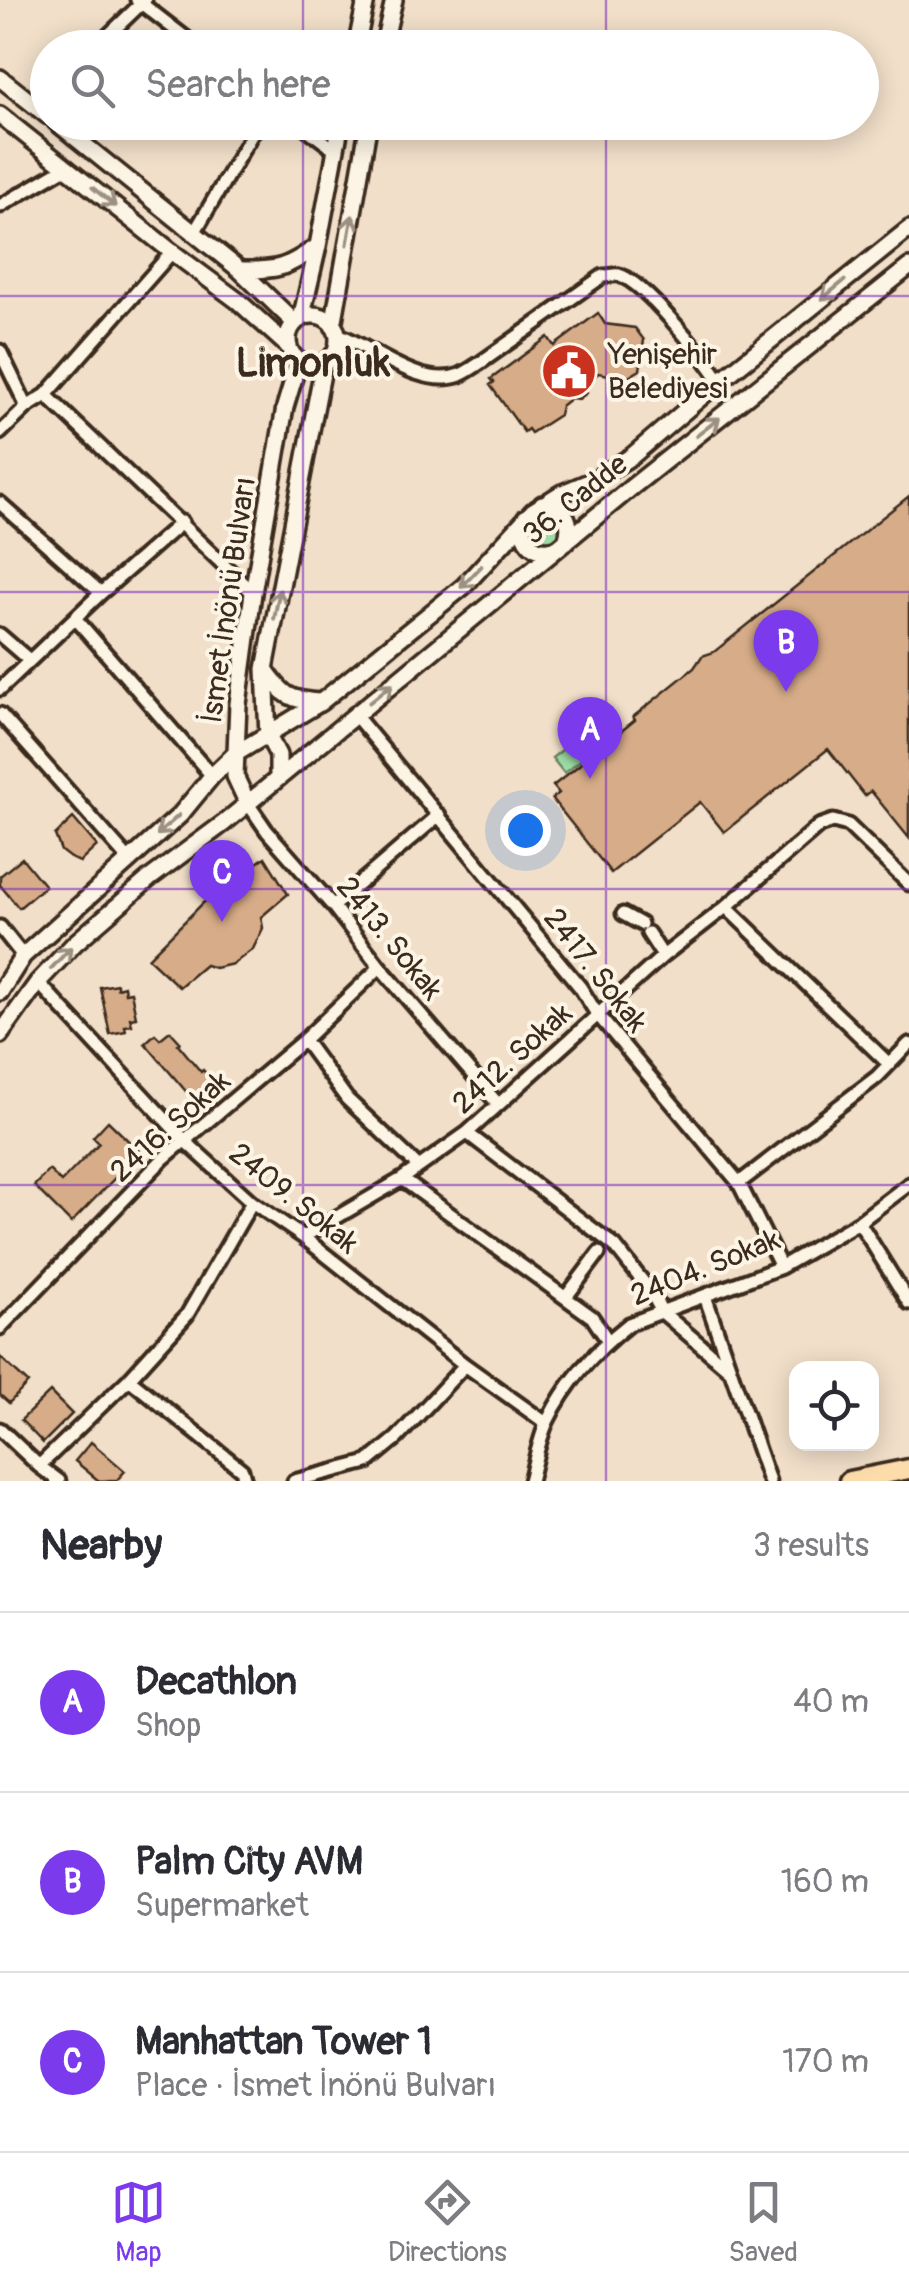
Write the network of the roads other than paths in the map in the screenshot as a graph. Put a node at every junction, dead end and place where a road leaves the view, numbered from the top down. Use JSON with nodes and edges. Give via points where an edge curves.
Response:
{"nodes":[{"id":1,"x":366,"y":0,"type":"edge"},
{"id":2,"x":394,"y":0,"type":"edge"},
{"id":3,"x":141,"y":1,"type":"edge"},
{"id":4,"x":113,"y":30,"type":"edge"},
{"id":5,"x":177,"y":30,"type":"edge"},
{"id":6,"x":360,"y":30,"type":"edge"},
{"id":7,"x":387,"y":30,"type":"edge"},
{"id":8,"x":0,"y":78,"type":"edge"},
{"id":9,"x":30,"y":102,"type":"edge"},
{"id":10,"x":0,"y":116,"type":"edge"},
{"id":11,"x":30,"y":139,"type":"edge"},
{"id":12,"x":32,"y":140,"type":"edge"},
{"id":13,"x":78,"y":140,"type":"edge"},
{"id":14,"x":248,"y":140,"type":"edge"},
{"id":15,"x":322,"y":140,"type":"edge"},
{"id":16,"x":337,"y":140,"type":"edge"},
{"id":17,"x":366,"y":140,"type":"edge"},
{"id":18,"x":335,"y":150,"type":"junction"},
{"id":19,"x":67,"y":167,"type":"junction"},
{"id":20,"x":0,"y":206,"type":"edge"},
{"id":21,"x":909,"y":229,"type":"edge"},
{"id":22,"x":194,"y":233,"type":"junction"},
{"id":23,"x":318,"y":246,"type":"junction"},
{"id":24,"x":172,"y":252,"type":"junction"},
{"id":25,"x":909,"y":266,"type":"edge"},
{"id":26,"x":240,"y":270,"type":"junction"},
{"id":27,"x":298,"y":321,"type":"junction"},
{"id":28,"x":335,"y":330,"type":"junction"},
{"id":29,"x":0,"y":352,"type":"edge"},
{"id":30,"x":294,"y":354,"type":"junction"},
{"id":31,"x":324,"y":363,"type":"junction"},
{"id":32,"x":720,"y":381,"type":"junction"},
{"id":33,"x":46,"y":394,"type":"junction"},
{"id":34,"x":28,"y":408,"type":"junction"},
{"id":35,"x":0,"y":433,"type":"edge"},
{"id":36,"x":0,"y":503,"type":"edge"},
{"id":37,"x":542,"y":504,"type":"junction"},
{"id":38,"x":525,"y":518,"type":"junction"},
{"id":39,"x":182,"y":522,"type":"junction"},
{"id":40,"x":562,"y":545,"type":"junction"},
{"id":41,"x":101,"y":593,"type":"junction"},
{"id":42,"x":254,"y":593,"type":"junction"},
{"id":43,"x":76,"y":619,"type":"junction"},
{"id":44,"x":0,"y":635,"type":"edge"},
{"id":45,"x":29,"y":660,"type":"junction"},
{"id":46,"x":264,"y":669,"type":"junction"},
{"id":47,"x":0,"y":690,"type":"edge"},
{"id":48,"x":321,"y":702,"type":"junction"},
{"id":49,"x":0,"y":714,"type":"edge"},
{"id":50,"x":355,"y":715,"type":"junction"},
{"id":51,"x":268,"y":736,"type":"junction"},
{"id":52,"x":235,"y":754,"type":"junction"},
{"id":53,"x":212,"y":776,"type":"junction"},
{"id":54,"x":278,"y":776,"type":"junction"},
{"id":55,"x":247,"y":802,"type":"junction"},
{"id":56,"x":438,"y":815,"type":"junction"},
{"id":57,"x":129,"y":860,"type":"junction"},
{"id":58,"x":909,"y":884,"type":"edge"},
{"id":59,"x":333,"y":906,"type":"junction"},
{"id":60,"x":726,"y":907,"type":"junction"},
{"id":61,"x":623,"y":914,"type":"dead end"},
{"id":62,"x":0,"y":927,"type":"edge"},
{"id":63,"x":23,"y":956,"type":"junction"},
{"id":64,"x":663,"y":956,"type":"junction"},
{"id":65,"x":380,"y":968,"type":"junction"},
{"id":66,"x":38,"y":982,"type":"junction"},
{"id":67,"x":0,"y":992,"type":"edge"},
{"id":68,"x":597,"y":1014,"type":"junction"},
{"id":69,"x":0,"y":1034,"type":"edge"},
{"id":70,"x":304,"y":1040,"type":"junction"},
{"id":71,"x":909,"y":1044,"type":"edge"},
{"id":72,"x":888,"y":1064,"type":"junction"},
{"id":73,"x":498,"y":1104,"type":"junction"},
{"id":74,"x":467,"y":1133,"type":"junction"},
{"id":75,"x":186,"y":1142,"type":"junction"},
{"id":76,"x":420,"y":1166,"type":"junction"},
{"id":77,"x":402,"y":1179,"type":"junction"},
{"id":78,"x":738,"y":1183,"type":"junction"},
{"id":79,"x":909,"y":1184,"type":"edge"},
{"id":80,"x":252,"y":1202,"type":"junction"},
{"id":81,"x":859,"y":1222,"type":"junction"},
{"id":82,"x":302,"y":1237,"type":"junction"},
{"id":83,"x":599,"y":1253,"type":"dead end"},
{"id":84,"x":781,"y":1267,"type":"junction"},
{"id":85,"x":705,"y":1296,"type":"junction"},
{"id":86,"x":566,"y":1297,"type":"junction"},
{"id":87,"x":909,"y":1303,"type":"edge"},
{"id":88,"x":662,"y":1312,"type":"junction"},
{"id":89,"x":0,"y":1328,"type":"edge"},
{"id":90,"x":608,"y":1341,"type":"junction"},
{"id":91,"x":464,"y":1365,"type":"junction"},
{"id":92,"x":731,"y":1371,"type":"junction"},
{"id":93,"x":129,"y":1379,"type":"junction"},
{"id":94,"x":546,"y":1423,"type":"junction"},
{"id":95,"x":0,"y":1429,"type":"edge"},
{"id":96,"x":39,"y":1466,"type":"junction"},
{"id":97,"x":909,"y":1468,"type":"edge"},
{"id":98,"x":59,"y":1481,"type":"edge"},
{"id":99,"x":245,"y":1481,"type":"edge"},
{"id":100,"x":294,"y":1481,"type":"edge"},
{"id":101,"x":530,"y":1481,"type":"edge"},
{"id":102,"x":769,"y":1481,"type":"edge"},
{"id":103,"x":849,"y":1481,"type":"edge"}],
"edges":[{"from":1,"to":6,"type":"main road"},
{"from":2,"to":7,"type":"main road"},
{"from":3,"to":4,"type":"street"},
{"from":3,"to":5,"type":"street"},
{"from":8,"to":9,"type":"main road"},
{"from":10,"to":11,"type":"main road"},
{"from":12,"to":19,"type":"main road"},
{"from":13,"to":22,"type":"main road"},
{"from":14,"to":22,"type":"street"},
{"from":15,"to":18,"type":"street"},
{"from":16,"to":18,"type":"main road"},
{"from":28,"to":17,"type":"main road","one_way":true},
{"from":18,"to":23,"type":"main road"},
{"from":19,"to":20,"type":"street"},
{"from":19,"to":24,"type":"main road","one_way":true},
{"from":21,"to":32,"type":"main road","one_way":true},
{"from":22,"to":26,"type":"main road"},
{"from":23,"to":26,"type":"main road","via":[[271,271]]},
{"from":23,"to":27,"type":"main road"},
{"from":24,"to":30,"type":"main road"},
{"from":24,"to":33,"type":"street"},
{"from":40,"to":25,"type":"main road","name":"36. Cadde","one_way":true},
{"from":26,"to":27,"type":"main road"},
{"from":27,"to":28,"type":"main road","via":[[322,317]]},
{"from":27,"to":30,"type":"main road","via":[[288,338]]},
{"from":28,"to":31,"type":"main road","via":[[336,351]]},
{"from":28,"to":32,"type":"street","via":[[418,375],[459,376],[603,276],[620,275],[642,290]]},
{"from":29,"to":34,"type":"street"},
{"from":30,"to":31,"type":"main road","via":[[307,364]]},
{"from":30,"to":42,"type":"main road","name":"İsmet İnönü Bulvarı"},
{"from":46,"to":31,"type":"main road","name":"İsmet İnönü Bulvarı","one_way":true},
{"from":32,"to":37,"type":"main road","via":[[632,456]]},
{"from":33,"to":34,"type":"street"},
{"from":33,"to":39,"type":"street"},
{"from":34,"to":35,"type":"street"},
{"from":36,"to":41,"type":"street"},
{"from":37,"to":38,"type":"main road"},
{"from":37,"to":40,"type":"main road","via":[[565,513],[570,527]]},
{"from":38,"to":40,"type":"main road","via":[[524,536],[532,547],[546,552]]},
{"from":38,"to":48,"type":"main road","one_way":true,"via":[[464,586]]},
{"from":39,"to":41,"type":"street"},
{"from":39,"to":42,"type":"street"},
{"from":50,"to":40,"type":"main road","name":"36. Cadde","one_way":true},
{"from":41,"to":43,"type":"street"},
{"from":42,"to":52,"type":"main road","name":"İsmet İnönü Bulvarı"},
{"from":43,"to":45,"type":"street"},
{"from":43,"to":53,"type":"street"},
{"from":44,"to":45,"type":"street"},
{"from":45,"to":47,"type":"street"},
{"from":46,"to":48,"type":"main road","via":[[296,701]]},
{"from":46,"to":51,"type":"main road","name":"İsmet İnönü Bulvarı"},
{"from":48,"to":51,"type":"main road"},
{"from":49,"to":57,"type":"street"},
{"from":50,"to":54,"type":"main road","name":"36. Cadde"},
{"from":50,"to":56,"type":"street","name":"2417. Sokak"},
{"from":51,"to":52,"type":"main road"},
{"from":51,"to":54,"type":"main road","name":"İsmet İnönü Bulvarı","via":[[278,755]]},
{"from":52,"to":53,"type":"main road","name":"İsmet İnönü Bulvarı"},
{"from":52,"to":55,"type":"main road","via":[[235,776]]},
{"from":53,"to":57,"type":"main road","name":"İsmet İnönü Bulvarı","one_way":true},
{"from":54,"to":55,"type":"main road"},
{"from":55,"to":59,"type":"street","name":"2413. Sokak"},
{"from":66,"to":55,"type":"main road","one_way":true,"via":[[150,878]]},
{"from":56,"to":59,"type":"street"},
{"from":56,"to":68,"type":"street","name":"2417. Sokak"},
{"from":57,"to":63,"type":"main road","name":"İsmet İnönü Bulvarı"},
{"from":58,"to":60,"type":"street","name":"2412. Sokak","via":[[848,824],[833,822],[819,826]]},
{"from":59,"to":65,"type":"street","name":"2413. Sokak"},
{"from":60,"to":64,"type":"street","name":"2412. Sokak"},
{"from":60,"to":72,"type":"street"},
{"from":61,"to":64,"type":"street"},
{"from":62,"to":63,"type":"street"},
{"from":63,"to":67,"type":"main road","name":"İsmet İnönü Bulvarı"},
{"from":64,"to":68,"type":"street","name":"2412. Sokak"},
{"from":65,"to":70,"type":"street","name":"2416. Sokak"},
{"from":65,"to":73,"type":"street","name":"2413. Sokak"},
{"from":66,"to":69,"type":"main road"},
{"from":66,"to":75,"type":"street","name":"2409. Sokak"},
{"from":68,"to":73,"type":"street","name":"2412. Sokak"},
{"from":68,"to":78,"type":"street","name":"2417. Sokak"},
{"from":70,"to":75,"type":"street","name":"2416. Sokak"},
{"from":70,"to":76,"type":"street","via":[[347,1099]]},
{"from":71,"to":72,"type":"street"},
{"from":72,"to":78,"type":"street"},
{"from":73,"to":74,"type":"street","name":"2412. Sokak"},
{"from":74,"to":76,"type":"street","name":"2412. Sokak"},
{"from":74,"to":88,"type":"street","via":[[615,1246]]},
{"from":75,"to":80,"type":"street","name":"2409. Sokak"},
{"from":75,"to":89,"type":"street","name":"2416. Sokak"},
{"from":76,"to":77,"type":"street","name":"2412. Sokak"},
{"from":77,"to":82,"type":"street","name":"2412. Sokak"},
{"from":77,"to":86,"type":"street"},
{"from":78,"to":84,"type":"street","name":"2417. Sokak"},
{"from":79,"to":81,"type":"street","name":"2404. Sokak"},
{"from":80,"to":82,"type":"street","name":"2409. Sokak"},
{"from":80,"to":93,"type":"street","via":[[188,1315]]},
{"from":81,"to":84,"type":"street","name":"2404. Sokak"},
{"from":81,"to":87,"type":"street"},
{"from":82,"to":91,"type":"street","name":"2409. Sokak"},
{"from":83,"to":86,"type":"street"},
{"from":84,"to":85,"type":"street","name":"2404. Sokak"},
{"from":85,"to":88,"type":"street","name":"2404. Sokak"},
{"from":85,"to":92,"type":"street"},
{"from":86,"to":90,"type":"street"},
{"from":88,"to":90,"type":"street","name":"2404. Sokak","via":[[629,1324]]},
{"from":88,"to":92,"type":"street"},
{"from":90,"to":94,"type":"street","name":"2404. Sokak"},
{"from":91,"to":94,"type":"street","name":"2409. Sokak"},
{"from":91,"to":100,"type":"street","via":[[368,1462]]},
{"from":92,"to":102,"type":"street"},
{"from":93,"to":96,"type":"street"},
{"from":93,"to":99,"type":"street","via":[[242,1470]]},
{"from":94,"to":101,"type":"street","name":"2404. Sokak"},
{"from":95,"to":96,"type":"street"},
{"from":96,"to":98,"type":"street"},
{"from":97,"to":103,"type":"main road"}]}
